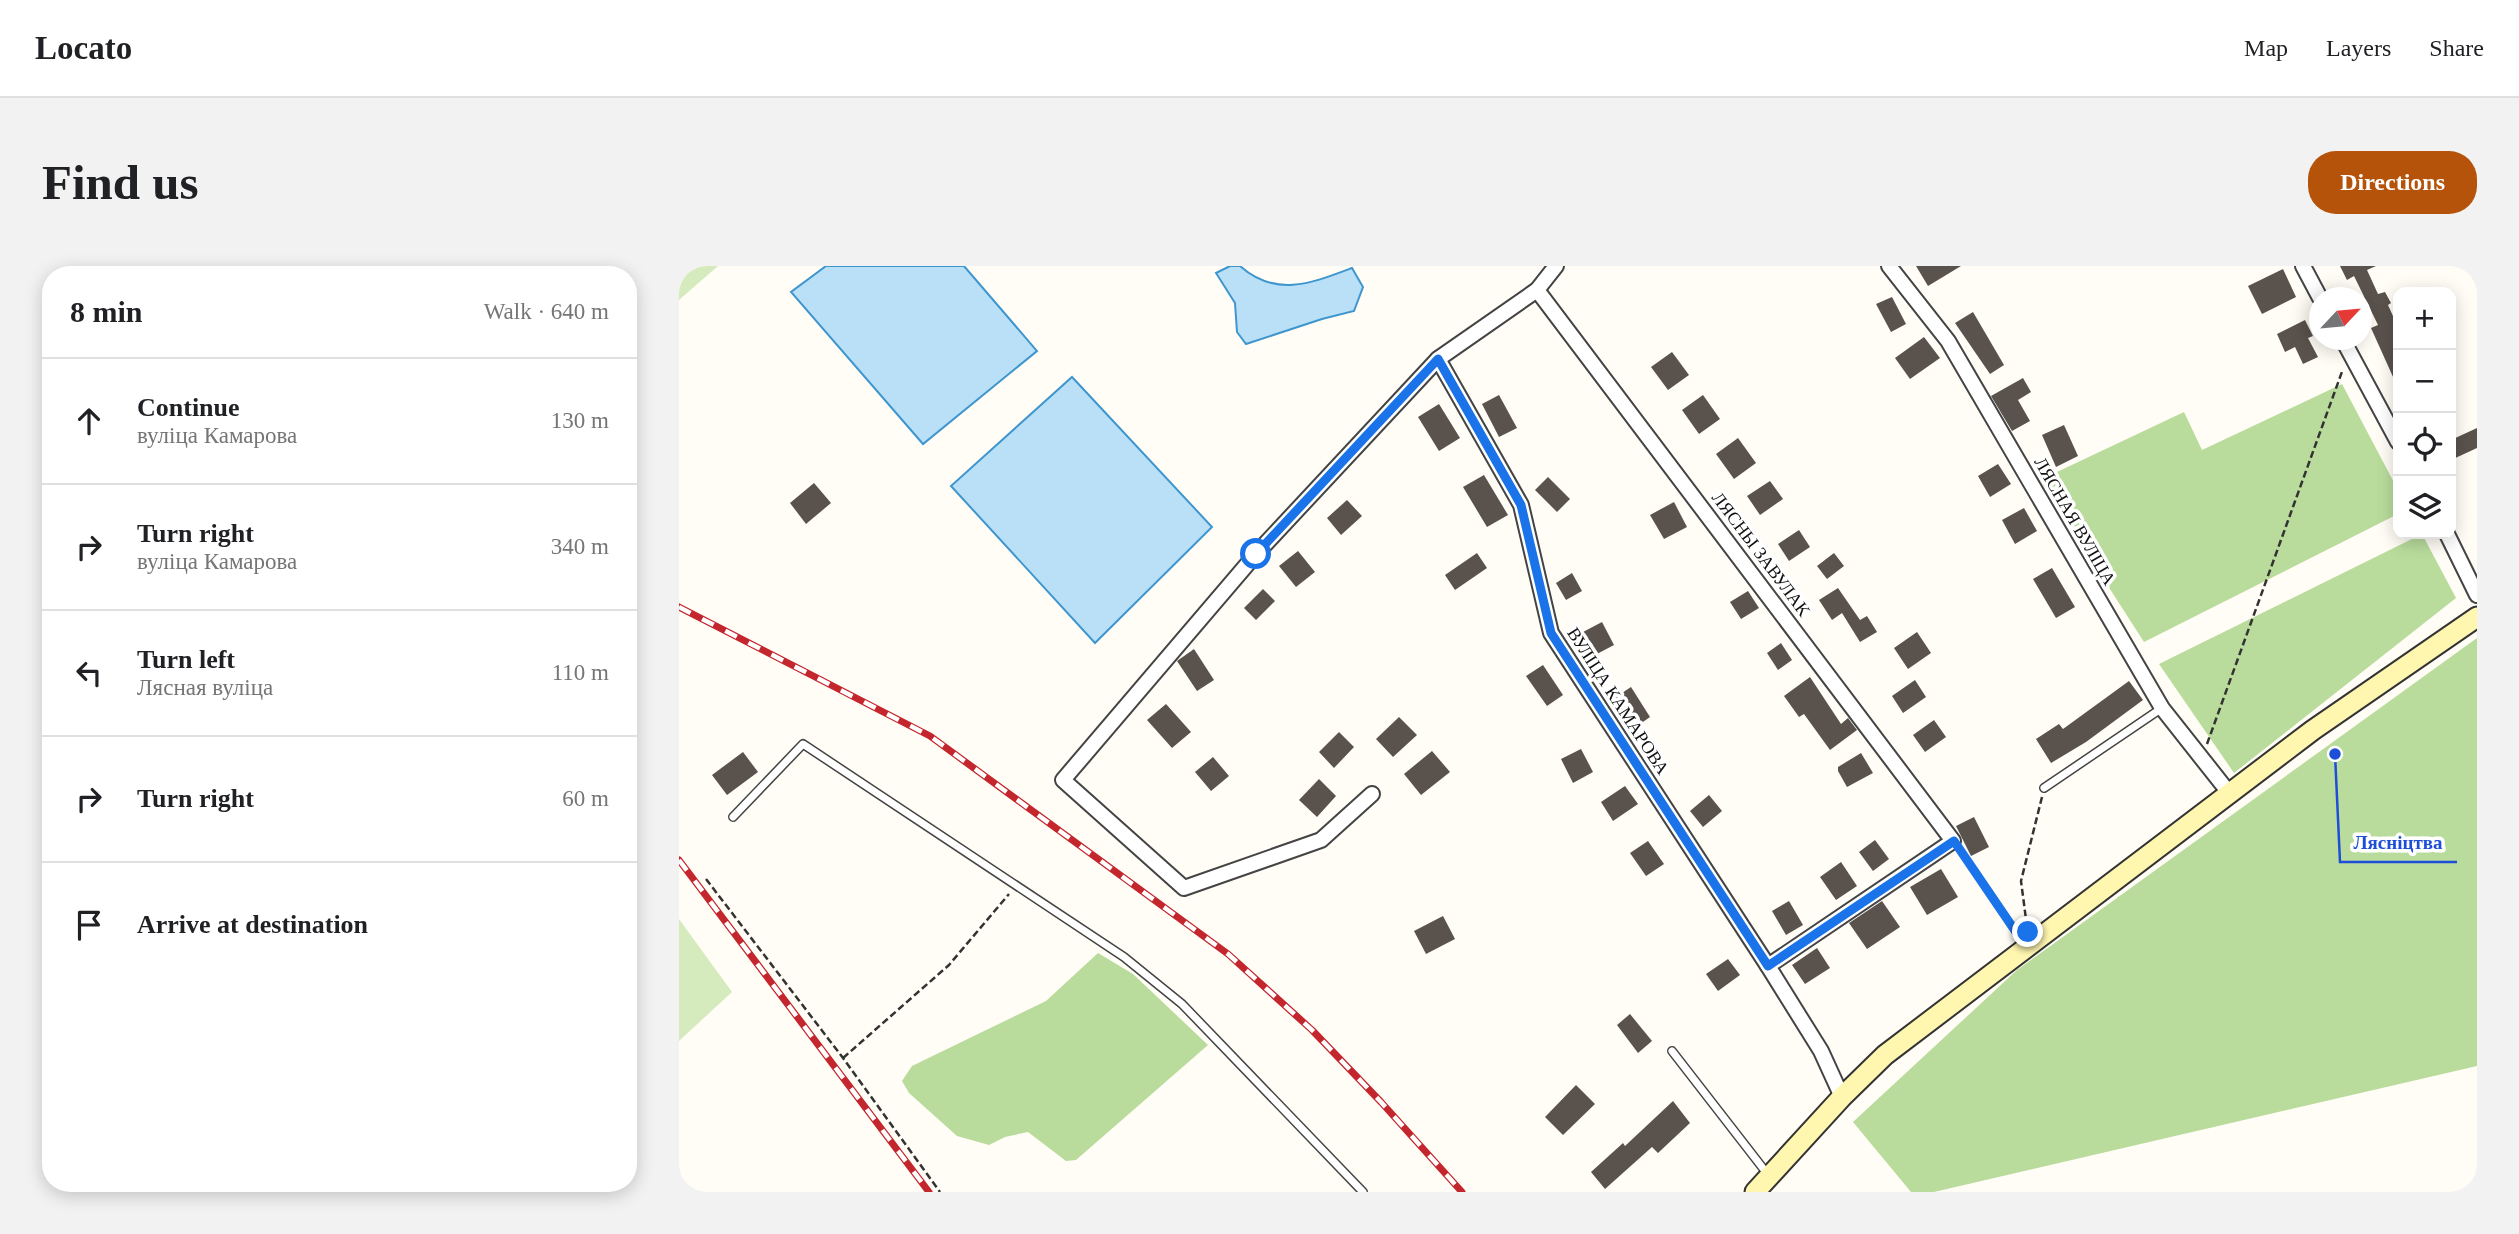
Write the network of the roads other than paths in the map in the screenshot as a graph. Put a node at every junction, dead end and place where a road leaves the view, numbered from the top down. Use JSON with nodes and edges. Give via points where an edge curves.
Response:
{"nodes":[{"id":1,"x":1556,"y":266,"type":"edge"},
{"id":2,"x":1889,"y":266,"type":"edge"},
{"id":3,"x":2303,"y":266,"type":"edge"},
{"id":4,"x":2315,"y":287,"type":"edge"},
{"id":5,"x":1537,"y":290,"type":"junction"},
{"id":6,"x":2349,"y":350,"type":"edge"},
{"id":7,"x":1438,"y":359,"type":"junction"},
{"id":8,"x":2393,"y":433,"type":"edge"},
{"id":9,"x":2449,"y":539,"type":"edge"},
{"id":10,"x":2477,"y":595,"type":"edge"},
{"id":11,"x":2477,"y":617,"type":"edge"},
{"id":12,"x":2162,"y":708,"type":"junction"},
{"id":13,"x":2044,"y":788,"type":"road end"},
{"id":14,"x":1372,"y":794,"type":"dead end"},
{"id":15,"x":2230,"y":794,"type":"junction"},
{"id":16,"x":733,"y":817,"type":"dead end"},
{"id":17,"x":1768,"y":966,"type":"junction"},
{"id":18,"x":1672,"y":1051,"type":"dead end"},
{"id":19,"x":1842,"y":1097,"type":"junction"},
{"id":20,"x":1769,"y":1177,"type":"junction"},
{"id":21,"x":1363,"y":1192,"type":"edge"},
{"id":22,"x":1755,"y":1192,"type":"edge"}],
"edges":[{"from":1,"to":5,"type":"street"},
{"from":2,"to":12,"type":"street","name":"ЛЯСНАЯ ВУЛІЦА","via":[[1948,341]]},
{"from":3,"to":4,"type":"street"},
{"from":5,"to":7,"type":"street"},
{"from":5,"to":17,"type":"street","name":"ЛЯСНЫ ЗАВУЛАК","via":[[1954,841]]},
{"from":6,"to":8,"type":"street"},
{"from":7,"to":14,"type":"street","via":[[1256,554],[1063,780],[1184,888],[1321,840]]},
{"from":7,"to":17,"type":"street","name":"ВУЛІЦА КАМАРОВА","via":[[1521,505],[1551,633]]},
{"from":9,"to":10,"type":"street"},
{"from":11,"to":15,"type":"main road","via":[[2313,730]]},
{"from":12,"to":13,"type":"lane"},
{"from":12,"to":15,"type":"street","name":"ЛЯСНАЯ ВУЛІЦА"},
{"from":15,"to":19,"type":"main road","via":[[1885,1055]]},
{"from":16,"to":21,"type":"lane","via":[[803,744],[1124,957],[1182,1004]]},
{"from":17,"to":19,"type":"street","name":"ВУЛІЦА КАМАРОВА","via":[[1821,1051]]},
{"from":18,"to":20,"type":"lane"},
{"from":19,"to":20,"type":"main road"},
{"from":20,"to":22,"type":"main road"}]}
